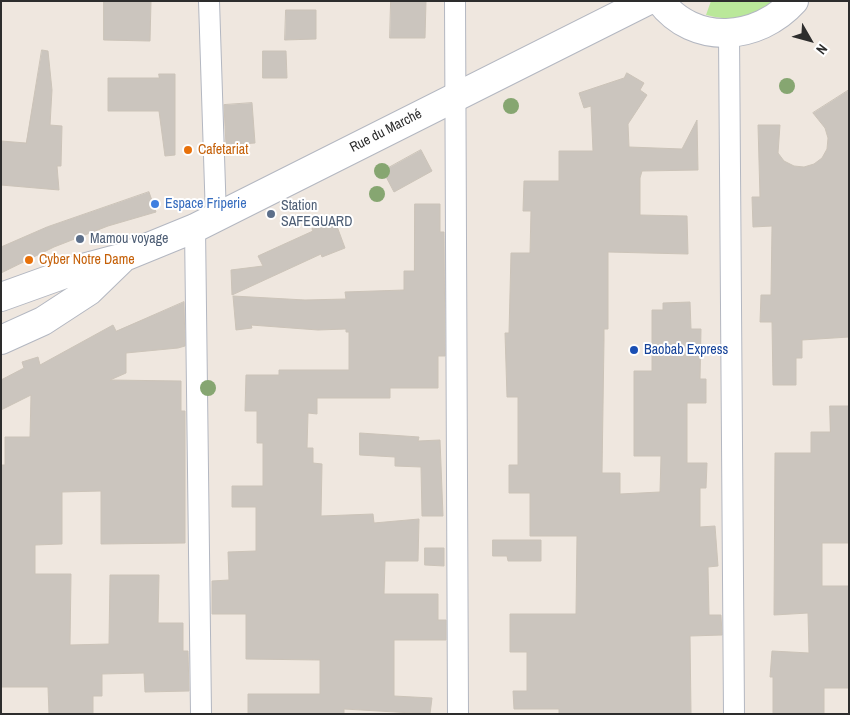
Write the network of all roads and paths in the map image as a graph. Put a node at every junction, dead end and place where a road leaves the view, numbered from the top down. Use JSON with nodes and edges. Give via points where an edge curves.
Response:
{"nodes":[{"id":1,"x":209,"y":1,"type":"edge"},
{"id":2,"x":455,"y":1,"type":"edge"},
{"id":3,"x":647,"y":1,"type":"edge"},
{"id":4,"x":660,"y":1,"type":"edge"},
{"id":5,"x":794,"y":1,"type":"edge"},
{"id":6,"x":729,"y":34,"type":"junction"},
{"id":7,"x":456,"y":96,"type":"junction"},
{"id":8,"x":206,"y":223,"type":"junction"},
{"id":9,"x":124,"y":257,"type":"junction"},
{"id":10,"x":1,"y":297,"type":"edge"},
{"id":11,"x":1,"y":340,"type":"edge"},
{"id":12,"x":201,"y":714,"type":"edge"},
{"id":13,"x":458,"y":714,"type":"edge"},
{"id":14,"x":734,"y":714,"type":"edge"}],
"edges":[{"from":1,"to":8,"type":"street"},
{"from":2,"to":7,"type":"street"},
{"from":3,"to":7,"type":"main road","name":"Rue du Marché"},
{"from":4,"to":6,"type":"main road","via":[[692,27]]},
{"from":5,"to":6,"type":"main road","via":[[765,25]]},
{"from":6,"to":14,"type":"street"},
{"from":7,"to":8,"type":"main road","name":"Rue du Marché"},
{"from":7,"to":13,"type":"street"},
{"from":8,"to":9,"type":"main road","name":"Rue du Marché"},
{"from":8,"to":12,"type":"street"},
{"from":9,"to":10,"type":"main road","name":"Rue du Marché","via":[[79,269]]},
{"from":9,"to":11,"type":"main road","name":"Rue du Marché","via":[[89,291],[43,321]]}]}
